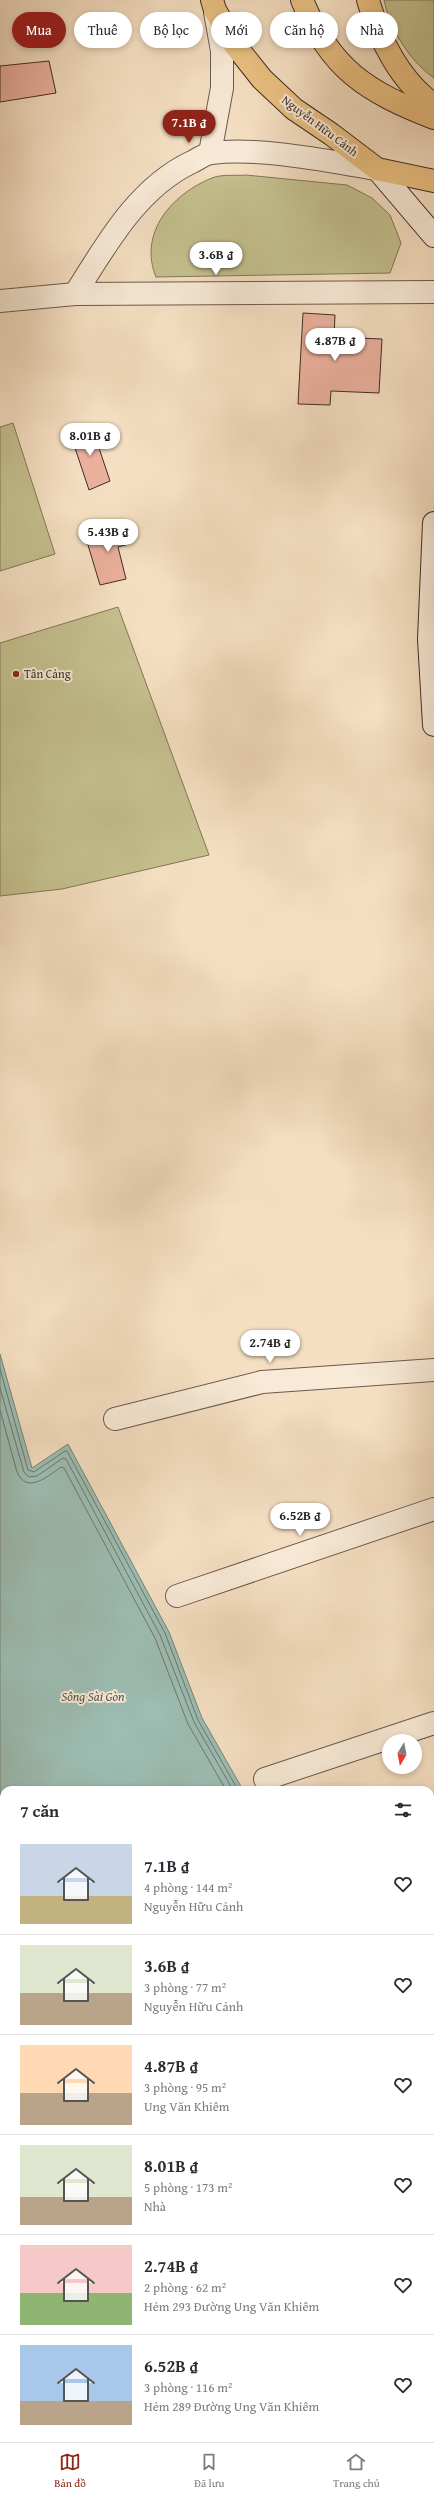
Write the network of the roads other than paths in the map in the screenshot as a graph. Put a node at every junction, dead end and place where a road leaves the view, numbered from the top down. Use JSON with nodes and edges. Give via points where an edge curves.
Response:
{"nodes":[{"id":1,"x":302,"y":0,"type":"edge"},
{"id":2,"x":368,"y":0,"type":"edge"},
{"id":3,"x":214,"y":5,"type":"edge"},
{"id":4,"x":434,"y":104,"type":"edge"},
{"id":5,"x":434,"y":118,"type":"edge"},
{"id":6,"x":210,"y":153,"type":"junction"},
{"id":7,"x":377,"y":170,"type":"junction"},
{"id":8,"x":434,"y":181,"type":"edge"},
{"id":9,"x":434,"y":236,"type":"edge"},
{"id":10,"x":434,"y":292,"type":"edge"},
{"id":11,"x":75,"y":294,"type":"junction"},
{"id":12,"x":0,"y":301,"type":"edge"},
{"id":13,"x":434,"y":523,"type":"edge"},
{"id":14,"x":433,"y":550,"type":"edge"},
{"id":15,"x":434,"y":721,"type":"edge"},
{"id":16,"x":434,"y":1370,"type":"edge"},
{"id":17,"x":116,"y":1419,"type":"dead end"},
{"id":18,"x":434,"y":1509,"type":"edge"},
{"id":19,"x":177,"y":1596,"type":"dead end"},
{"id":20,"x":434,"y":1723,"type":"edge"},
{"id":21,"x":265,"y":1779,"type":"dead end"}],
"edges":[{"from":1,"to":5,"type":"main road","via":[[327,49],[348,72],[397,104]]},
{"from":2,"to":4,"type":"main road","via":[[392,58],[422,96]]},
{"from":3,"to":6,"type":"street","via":[[222,51],[222,88]]},
{"from":3,"to":7,"type":"main road","name":"Nguyễn Hữu Cảnh","via":[[235,45],[262,79],[294,109]]},
{"from":6,"to":7,"type":"street","via":[[253,152]]},
{"from":6,"to":11,"type":"street","via":[[176,169],[153,188],[110,237]]},
{"from":7,"to":8,"type":"main road"},
{"from":7,"to":9,"type":"street"},
{"from":10,"to":11,"type":"street"},
{"from":11,"to":12,"type":"street"},
{"from":13,"to":14,"type":"street"},
{"from":14,"to":15,"type":"street","via":[[429,639]]},
{"from":16,"to":17,"type":"street","via":[[262,1382]]},
{"from":18,"to":19,"type":"street"},
{"from":20,"to":21,"type":"street"}]}
